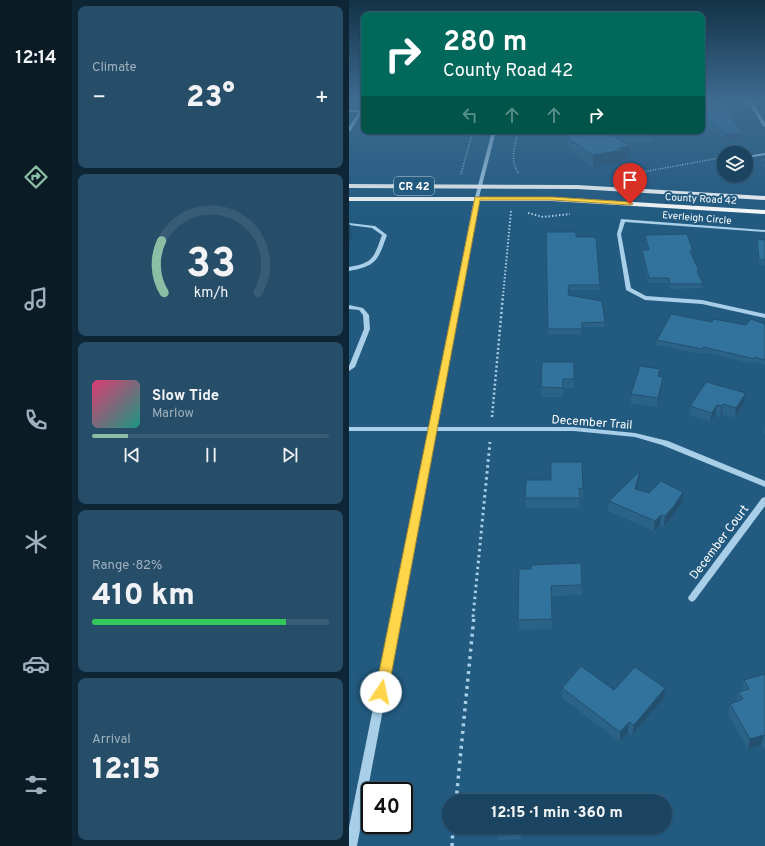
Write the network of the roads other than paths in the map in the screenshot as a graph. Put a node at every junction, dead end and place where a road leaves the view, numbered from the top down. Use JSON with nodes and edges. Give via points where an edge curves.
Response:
{"nodes":[{"id":1,"x":492,"y":139,"type":"edge"},
{"id":2,"x":765,"y":154,"type":"edge"},
{"id":3,"x":753,"y":156,"type":"edge"},
{"id":4,"x":349,"y":186,"type":"edge"},
{"id":5,"x":480,"y":187,"type":"junction"},
{"id":6,"x":349,"y":198,"type":"edge"},
{"id":7,"x":477,"y":198,"type":"junction"},
{"id":8,"x":765,"y":198,"type":"edge"},
{"id":9,"x":765,"y":212,"type":"edge"},
{"id":10,"x":349,"y":224,"type":"edge"},
{"id":11,"x":765,"y":231,"type":"edge"},
{"id":12,"x":349,"y":269,"type":"edge"},
{"id":13,"x":349,"y":307,"type":"edge"},
{"id":14,"x":765,"y":316,"type":"edge"},
{"id":15,"x":349,"y":369,"type":"edge"},
{"id":16,"x":349,"y":429,"type":"edge"},
{"id":17,"x":433,"y":429,"type":"junction"},
{"id":18,"x":765,"y":484,"type":"edge"},
{"id":19,"x":765,"y":500,"type":"edge"},
{"id":20,"x":692,"y":598,"type":"dead end"},
{"id":21,"x":351,"y":846,"type":"edge"}],
"edges":[{"from":1,"to":5,"type":"street"},
{"from":2,"to":3,"type":"street"},
{"from":4,"to":5,"type":"highway","name":"County Road 42","number":"CR 42"},
{"from":5,"to":7,"type":"street"},
{"from":5,"to":8,"type":"highway","name":"County Road 42","number":"CR 42","via":[[577,187]]},
{"from":6,"to":7,"type":"highway","name":"County Road 42","number":"CR 42"},
{"from":7,"to":9,"type":"highway","name":"County Road 42","number":"CR 42","via":[[552,199]]},
{"from":7,"to":17,"type":"street"},
{"from":10,"to":12,"type":"street","via":[[373,227],[385,235],[374,261],[369,265]]},
{"from":11,"to":14,"type":"street","name":"Everleigh Circle","via":[[623,220],[619,234],[628,289],[645,298],[702,302]]},
{"from":13,"to":15,"type":"street","via":[[361,309],[366,315],[367,329]]},
{"from":16,"to":17,"type":"street","name":"December Trail"},
{"from":17,"to":18,"type":"street","name":"December Trail","via":[[574,429],[635,435],[665,443]]},
{"from":17,"to":21,"type":"street"},
{"from":19,"to":20,"type":"street","name":"December Court"}]}
